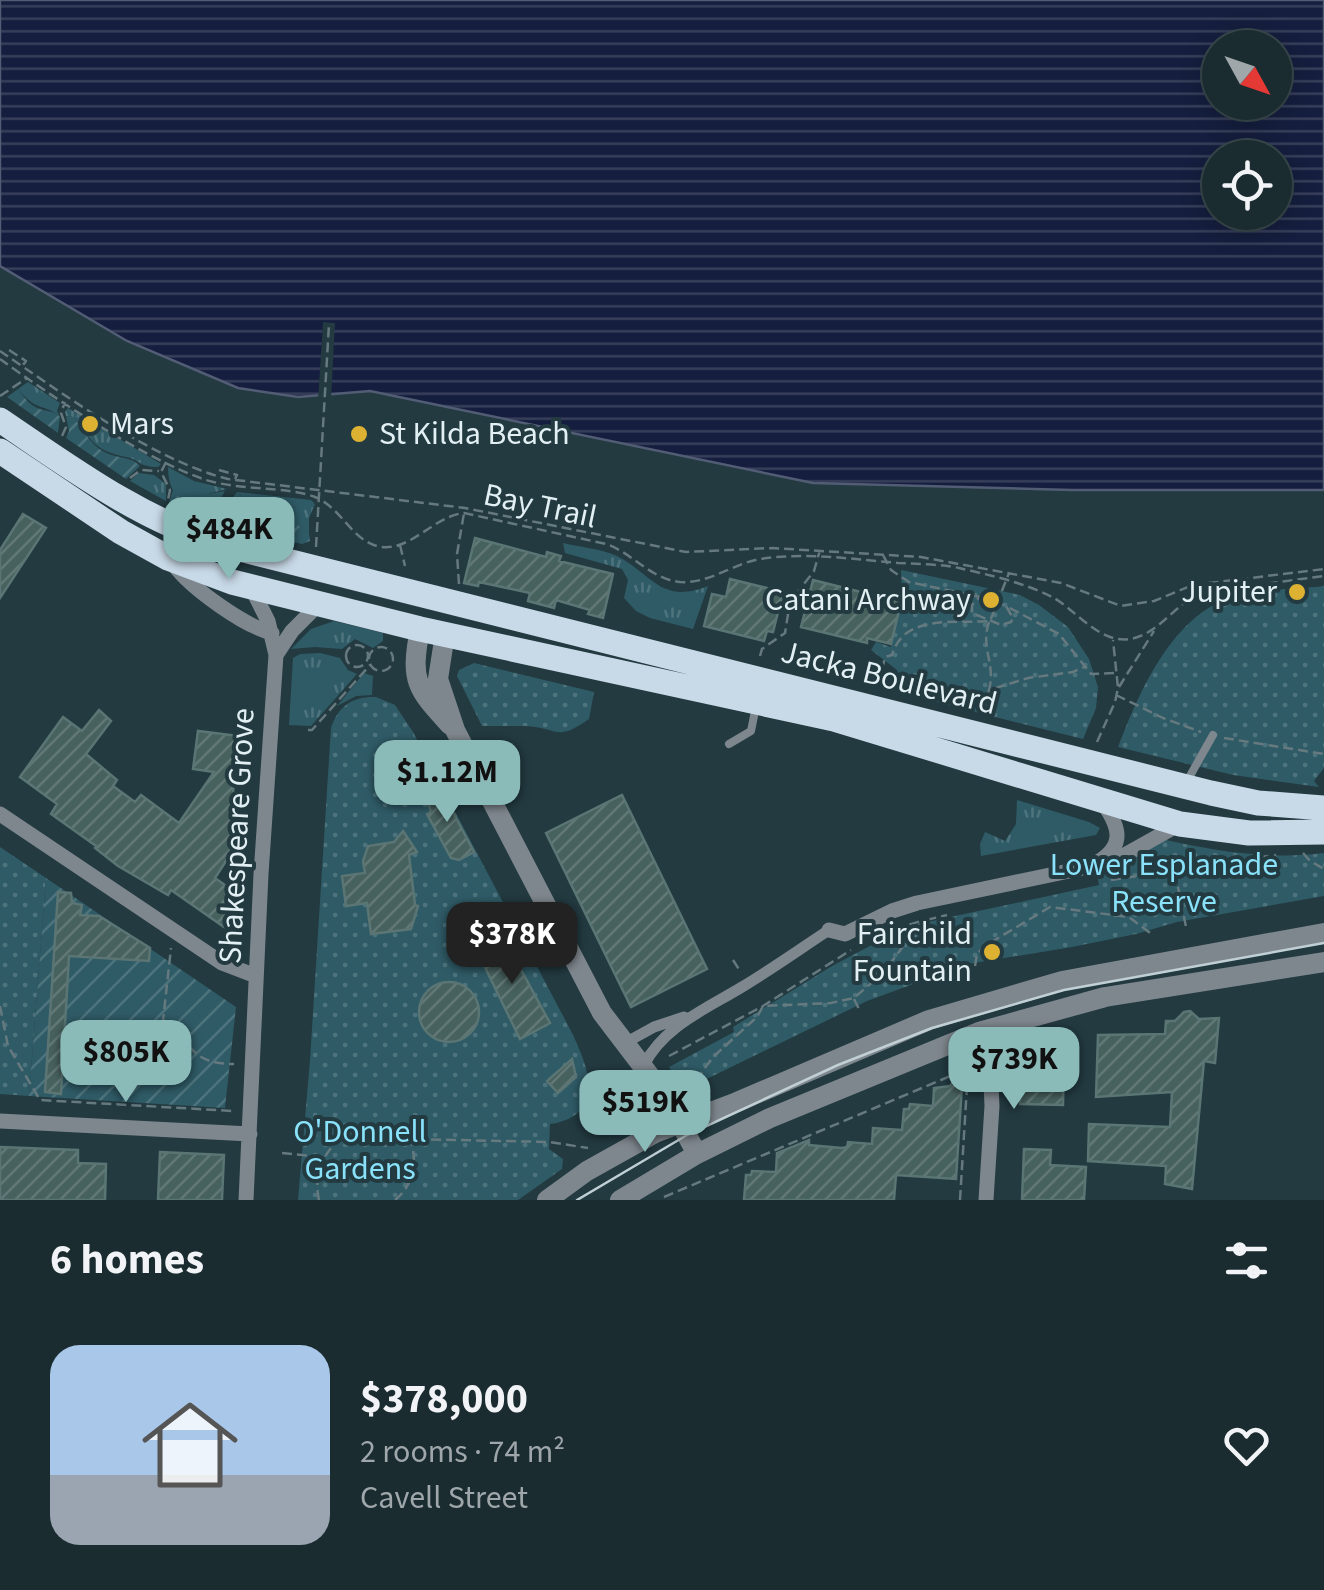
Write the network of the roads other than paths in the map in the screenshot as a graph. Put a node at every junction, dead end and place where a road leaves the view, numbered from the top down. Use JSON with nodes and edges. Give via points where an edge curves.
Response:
{"nodes":[{"id":1,"x":0,"y":420,"type":"edge"},
{"id":2,"x":0,"y":451,"type":"edge"},
{"id":3,"x":168,"y":558,"type":"junction"},
{"id":4,"x":251,"y":587,"type":"junction"},
{"id":5,"x":440,"y":599,"type":"junction"},
{"id":6,"x":319,"y":604,"type":"junction"},
{"id":7,"x":272,"y":632,"type":"junction"},
{"id":8,"x":422,"y":637,"type":"junction"},
{"id":9,"x":276,"y":655,"type":"junction"},
{"id":10,"x":757,"y":702,"type":"junction"},
{"id":11,"x":1214,"y":736,"type":"dead end"},
{"id":12,"x":729,"y":744,"type":"dead end"},
{"id":13,"x":1146,"y":777,"type":"junction"},
{"id":14,"x":1180,"y":786,"type":"junction"},
{"id":15,"x":1103,"y":803,"type":"junction"},
{"id":16,"x":1324,"y":808,"type":"edge"},
{"id":17,"x":1129,"y":810,"type":"junction"},
{"id":18,"x":0,"y":814,"type":"edge"},
{"id":19,"x":1180,"y":824,"type":"junction"},
{"id":20,"x":1324,"y":832,"type":"edge"},
{"id":21,"x":1090,"y":866,"type":"junction"},
{"id":22,"x":829,"y":930,"type":"joint"},
{"id":23,"x":1324,"y":933,"type":"edge"},
{"id":24,"x":1324,"y":962,"type":"edge"},
{"id":25,"x":256,"y":976,"type":"junction"},
{"id":26,"x":970,"y":1006,"type":"junction"},
{"id":27,"x":693,"y":1014,"type":"junction"},
{"id":28,"x":979,"y":1032,"type":"junction"},
{"id":29,"x":625,"y":1042,"type":"junction"},
{"id":30,"x":652,"y":1065,"type":"junction"},
{"id":31,"x":0,"y":1121,"type":"edge"},
{"id":32,"x":681,"y":1123,"type":"junction"},
{"id":33,"x":250,"y":1134,"type":"junction"},
{"id":34,"x":697,"y":1154,"type":"junction"},
{"id":35,"x":246,"y":1200,"type":"edge"},
{"id":36,"x":546,"y":1200,"type":"edge"},
{"id":37,"x":620,"y":1200,"type":"edge"},
{"id":38,"x":986,"y":1200,"type":"edge"}],
"edges":[{"from":1,"to":5,"type":"main road","name":"Jacka Boulevard","via":[[172,527]]},
{"from":2,"to":3,"type":"main road","name":"Jacka Boulevard"},
{"from":3,"to":4,"type":"main road","name":"Jacka Boulevard"},
{"from":3,"to":7,"type":"street","via":[[198,589]]},
{"from":4,"to":6,"type":"main road","name":"Jacka Boulevard"},
{"from":4,"to":7,"type":"street","name":"Shakespeare Grove"},
{"from":5,"to":8,"type":"main road"},
{"from":5,"to":13,"type":"main road","name":"Jacka Boulevard"},
{"from":6,"to":8,"type":"main road","name":"Jacka Boulevard"},
{"from":6,"to":9,"type":"street"},
{"from":7,"to":9,"type":"street","name":"Shakespeare Grove"},
{"from":8,"to":10,"type":"main road","name":"Jacka Boulevard"},
{"from":8,"to":29,"type":"street","via":[[415,681],[455,730],[602,1013]]},
{"from":9,"to":25,"type":"street","name":"Shakespeare Grove"},
{"from":10,"to":12,"type":"lane","via":[[750,731]]},
{"from":10,"to":15,"type":"main road","name":"Jacka Boulevard","via":[[900,737]]},
{"from":11,"to":14,"type":"lane"},
{"from":13,"to":14,"type":"main road","name":"Jacka Boulevard"},
{"from":13,"to":17,"type":"main road","via":[[1150,805]]},
{"from":14,"to":16,"type":"main road","name":"Jacka Boulevard","via":[[1258,803]]},
{"from":14,"to":19,"type":"main road"},
{"from":15,"to":17,"type":"main road","name":"Jacka Boulevard"},
{"from":15,"to":21,"type":"street","via":[[1118,837],[1110,853]]},
{"from":17,"to":19,"type":"main road","name":"Jacka Boulevard"},
{"from":18,"to":25,"type":"street","via":[[173,932]]},
{"from":19,"to":20,"type":"main road","name":"Jacka Boulevard","via":[[1249,833]]},
{"from":19,"to":21,"type":"street","via":[[1121,858]]},
{"from":21,"to":22,"type":"street","via":[[917,903],[845,934]]},
{"from":22,"to":27,"type":"street"},
{"from":23,"to":26,"type":"street","via":[[1075,978]]},
{"from":24,"to":28,"type":"street","via":[[1105,997]]},
{"from":25,"to":33,"type":"street","name":"Shakespeare Grove"},
{"from":26,"to":28,"type":"street"},
{"from":26,"to":32,"type":"street"},
{"from":27,"to":29,"type":"street"},
{"from":27,"to":30,"type":"street","via":[[660,1042]]},
{"from":28,"to":34,"type":"street"},
{"from":28,"to":38,"type":"street","via":[[991,1077]]},
{"from":29,"to":30,"type":"street"},
{"from":30,"to":32,"type":"street"},
{"from":31,"to":33,"type":"street"},
{"from":32,"to":34,"type":"street"},
{"from":32,"to":36,"type":"street","via":[[618,1152]]},
{"from":33,"to":35,"type":"street","name":"Shakespeare Grove"},
{"from":34,"to":37,"type":"street"}]}
